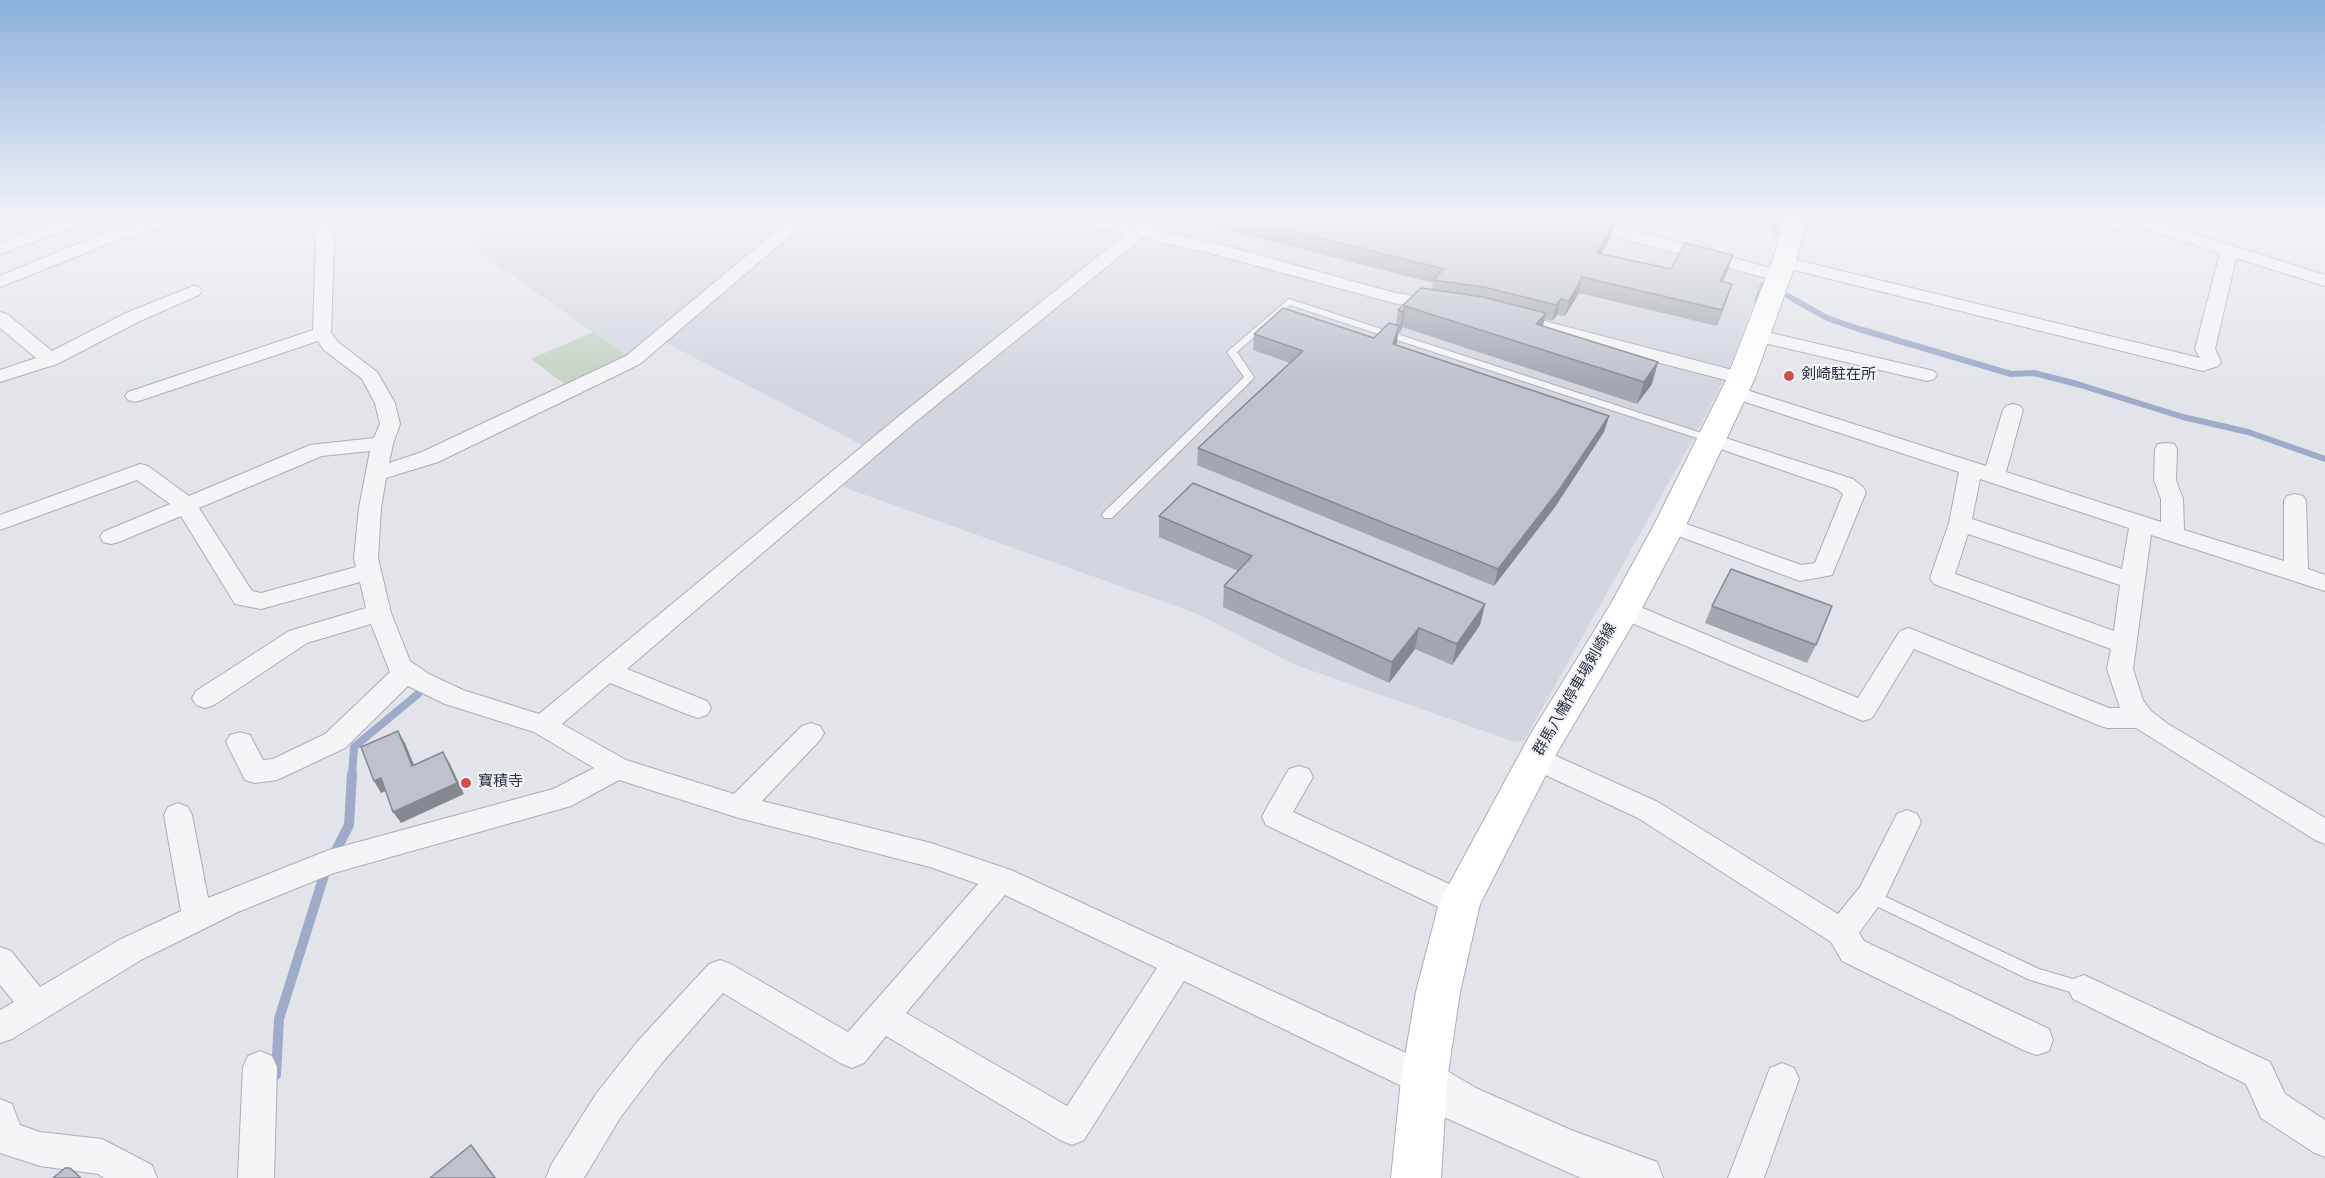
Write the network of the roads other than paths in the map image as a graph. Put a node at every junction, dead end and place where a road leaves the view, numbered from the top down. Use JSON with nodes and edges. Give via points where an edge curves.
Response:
{"nodes":[{"id":1,"x":20,"y":274,"type":"edge"},
{"id":2,"x":324,"y":274,"type":"edge"},
{"id":3,"x":735,"y":274,"type":"edge"},
{"id":4,"x":1085,"y":274,"type":"edge"},
{"id":5,"x":1307,"y":274,"type":"edge"},
{"id":6,"x":1780,"y":274,"type":"edge"},
{"id":7,"x":1806,"y":274,"type":"edge"},
{"id":8,"x":2224,"y":274,"type":"edge"},
{"id":9,"x":2302,"y":274,"type":"edge"},
{"id":10,"x":2325,"y":281,"type":"edge"},
{"id":11,"x":0,"y":282,"type":"edge"},
{"id":12,"x":193,"y":291,"type":"dead end"},
{"id":13,"x":1459,"y":308,"type":"edge"},
{"id":14,"x":1503,"y":316,"type":"edge"},
{"id":15,"x":0,"y":318,"type":"edge"},
{"id":16,"x":322,"y":333,"type":"junction"},
{"id":17,"x":1758,"y":336,"type":"junction"},
{"id":18,"x":50,"y":360,"type":"junction"},
{"id":19,"x":1927,"y":375,"type":"dead end"},
{"id":20,"x":0,"y":376,"type":"edge"},
{"id":21,"x":1738,"y":385,"type":"junction"},
{"id":22,"x":135,"y":396,"type":"dead end"},
{"id":23,"x":2013,"y":410,"type":"dead end"},
{"id":24,"x":1710,"y":439,"type":"junction"},
{"id":25,"x":382,"y":444,"type":"junction"},
{"id":26,"x":2166,"y":449,"type":"dead end"},
{"id":27,"x":1971,"y":468,"type":"junction"},
{"id":28,"x":377,"y":474,"type":"junction"},
{"id":29,"x":1994,"y":475,"type":"junction"},
{"id":30,"x":2295,"y":501,"type":"dead end"},
{"id":31,"x":186,"y":505,"type":"junction"},
{"id":32,"x":1108,"y":515,"type":"dead end"},
{"id":33,"x":0,"y":523,"type":"edge"},
{"id":34,"x":1959,"y":523,"type":"junction"},
{"id":35,"x":2141,"y":524,"type":"junction"},
{"id":36,"x":1670,"y":525,"type":"junction"},
{"id":37,"x":2173,"y":533,"type":"junction"},
{"id":38,"x":111,"y":537,"type":"dead end"},
{"id":39,"x":370,"y":571,"type":"junction"},
{"id":40,"x":2296,"y":573,"type":"junction"},
{"id":41,"x":2132,"y":581,"type":"junction"},
{"id":42,"x":2325,"y":583,"type":"edge"},
{"id":43,"x":1624,"y":610,"type":"junction"},
{"id":44,"x":379,"y":613,"type":"junction"},
{"id":45,"x":2125,"y":644,"type":"junction"},
{"id":46,"x":606,"y":670,"type":"junction"},
{"id":47,"x":407,"y":672,"type":"junction"},
{"id":48,"x":205,"y":698,"type":"dead end"},
{"id":49,"x":698,"y":708,"type":"dead end"},
{"id":50,"x":2142,"y":718,"type":"junction"},
{"id":51,"x":543,"y":725,"type":"junction"},
{"id":52,"x":811,"y":733,"type":"dead end"},
{"id":53,"x":240,"y":742,"type":"dead end"},
{"id":54,"x":1536,"y":758,"type":"junction"},
{"id":55,"x":617,"y":768,"type":"junction"},
{"id":56,"x":1299,"y":777,"type":"dead end"},
{"id":57,"x":739,"y":807,"type":"junction"},
{"id":58,"x":178,"y":815,"type":"dead end"},
{"id":59,"x":1907,"y":822,"type":"dead end"},
{"id":60,"x":2325,"y":832,"type":"edge"},
{"id":61,"x":1000,"y":879,"type":"junction"},
{"id":62,"x":1871,"y":896,"type":"junction"},
{"id":63,"x":1460,"y":903,"type":"junction"},
{"id":64,"x":197,"y":918,"type":"junction"},
{"id":65,"x":1842,"y":932,"type":"junction"},
{"id":66,"x":0,"y":961,"type":"edge"},
{"id":67,"x":1178,"y":963,"type":"junction"},
{"id":68,"x":2084,"y":989,"type":"joint"},
{"id":69,"x":35,"y":1005,"type":"junction"},
{"id":70,"x":884,"y":1017,"type":"junction"},
{"id":71,"x":0,"y":1028,"type":"edge"},
{"id":72,"x":2037,"y":1040,"type":"dead end"},
{"id":73,"x":260,"y":1067,"type":"dead end"},
{"id":74,"x":1782,"y":1079,"type":"dead end"},
{"id":75,"x":1424,"y":1080,"type":"junction"},
{"id":76,"x":2,"y":1132,"type":"edge"},
{"id":77,"x":2325,"y":1140,"type":"edge"},
{"id":78,"x":139,"y":1178,"type":"edge"},
{"id":79,"x":256,"y":1178,"type":"edge"},
{"id":80,"x":564,"y":1178,"type":"edge"},
{"id":81,"x":1416,"y":1178,"type":"edge"},
{"id":82,"x":1641,"y":1178,"type":"edge"},
{"id":83,"x":1746,"y":1178,"type":"edge"}],
"edges":[{"from":1,"to":11,"type":"street"},
{"from":2,"to":16,"type":"street"},
{"from":3,"to":28,"type":"street","via":[[633,360],[430,457]]},
{"from":4,"to":46,"type":"street"},
{"from":5,"to":13,"type":"street","via":[[1394,298]]},
{"from":6,"to":17,"type":"main road","name":"群馬八幡停車場剣崎線"},
{"from":7,"to":8,"type":"street","via":[[1993,312],[2203,365],[2211,362],[2205,349]]},
{"from":9,"to":10,"type":"street"},
{"from":12,"to":18,"type":"street","via":[[132,317]]},
{"from":14,"to":21,"type":"street"},
{"from":15,"to":18,"type":"street"},
{"from":16,"to":22,"type":"street"},
{"from":16,"to":25,"type":"street","via":[[331,346],[370,376],[385,403],[390,424]]},
{"from":17,"to":19,"type":"street"},
{"from":17,"to":21,"type":"main road","name":"群馬八幡停車場剣崎線"},
{"from":18,"to":20,"type":"street"},
{"from":21,"to":24,"type":"main road","name":"群馬八幡停車場剣崎線"},
{"from":21,"to":27,"type":"street"},
{"from":23,"to":29,"type":"street"},
{"from":24,"to":32,"type":"lane","via":[[1289,302],[1232,352],[1250,377]]},
{"from":24,"to":36,"type":"main road","name":"群馬八幡停車場剣崎線"},
{"from":24,"to":36,"type":"street","via":[[1845,484],[1855,492],[1824,568],[1800,573]]},
{"from":25,"to":28,"type":"street"},
{"from":25,"to":31,"type":"street","via":[[318,450]]},
{"from":26,"to":37,"type":"street","via":[[2165,480],[2172,499]]},
{"from":27,"to":29,"type":"street"},
{"from":27,"to":34,"type":"street"},
{"from":28,"to":39,"type":"street","via":[[366,558]]},
{"from":29,"to":35,"type":"street"},
{"from":30,"to":40,"type":"street"},
{"from":31,"to":33,"type":"street","via":[[140,471]]},
{"from":31,"to":38,"type":"street"},
{"from":31,"to":39,"type":"street","via":[[244,598],[261,601]]},
{"from":34,"to":41,"type":"street"},
{"from":34,"to":45,"type":"street","via":[[1942,578]]},
{"from":35,"to":37,"type":"street"},
{"from":35,"to":41,"type":"street"},
{"from":36,"to":43,"type":"main road","name":"群馬八幡停車場剣崎線"},
{"from":37,"to":40,"type":"street"},
{"from":39,"to":44,"type":"street"},
{"from":40,"to":42,"type":"street"},
{"from":41,"to":45,"type":"street"},
{"from":43,"to":50,"type":"street","via":[[1863,711],[1909,637],[2107,718]]},
{"from":43,"to":54,"type":"main road","name":"群馬八幡停車場剣崎線"},
{"from":44,"to":47,"type":"street","via":[[399,666]]},
{"from":44,"to":48,"type":"street","via":[[298,637]]},
{"from":45,"to":50,"type":"street","via":[[2120,669],[2131,704]]},
{"from":46,"to":49,"type":"street"},
{"from":46,"to":51,"type":"street"},
{"from":47,"to":51,"type":"street","via":[[454,697]]},
{"from":47,"to":53,"type":"street","via":[[335,741],[277,769],[255,772]]},
{"from":50,"to":60,"type":"street"},
{"from":51,"to":55,"type":"street"},
{"from":52,"to":57,"type":"street"},
{"from":54,"to":63,"type":"main road","name":"群馬八幡停車場剣崎線"},
{"from":54,"to":65,"type":"street","via":[[1648,810]]},
{"from":55,"to":57,"type":"street"},
{"from":55,"to":64,"type":"street","via":[[561,798],[329,862]]},
{"from":56,"to":63,"type":"street","via":[[1276,818]]},
{"from":57,"to":61,"type":"street","via":[[931,855]]},
{"from":58,"to":64,"type":"street"},
{"from":59,"to":62,"type":"street"},
{"from":61,"to":67,"type":"street"},
{"from":61,"to":70,"type":"street"},
{"from":62,"to":65,"type":"street"},
{"from":62,"to":68,"type":"lane","via":[[2036,975]]},
{"from":63,"to":75,"type":"main road","name":"群馬八幡停車場剣崎線","via":[[1438,992]]},
{"from":64,"to":69,"type":"street","via":[[130,950]]},
{"from":65,"to":72,"type":"street","via":[[1853,951]]},
{"from":66,"to":69,"type":"street"},
{"from":67,"to":70,"type":"street","via":[[1072,1128]]},
{"from":67,"to":75,"type":"street"},
{"from":68,"to":77,"type":"street","via":[[2258,1073],[2273,1106]]},
{"from":69,"to":71,"type":"street"},
{"from":70,"to":80,"type":"street","via":[[852,1052],[720,974],[649,1053],[608,1106]]},
{"from":73,"to":79,"type":"street"},
{"from":74,"to":83,"type":"street"},
{"from":75,"to":81,"type":"main road","name":"群馬八幡停車場剣崎線"},
{"from":75,"to":82,"type":"street","via":[[1461,1103],[1565,1150]]},
{"from":76,"to":78,"type":"street","via":[[40,1149],[102,1157]]}]}
